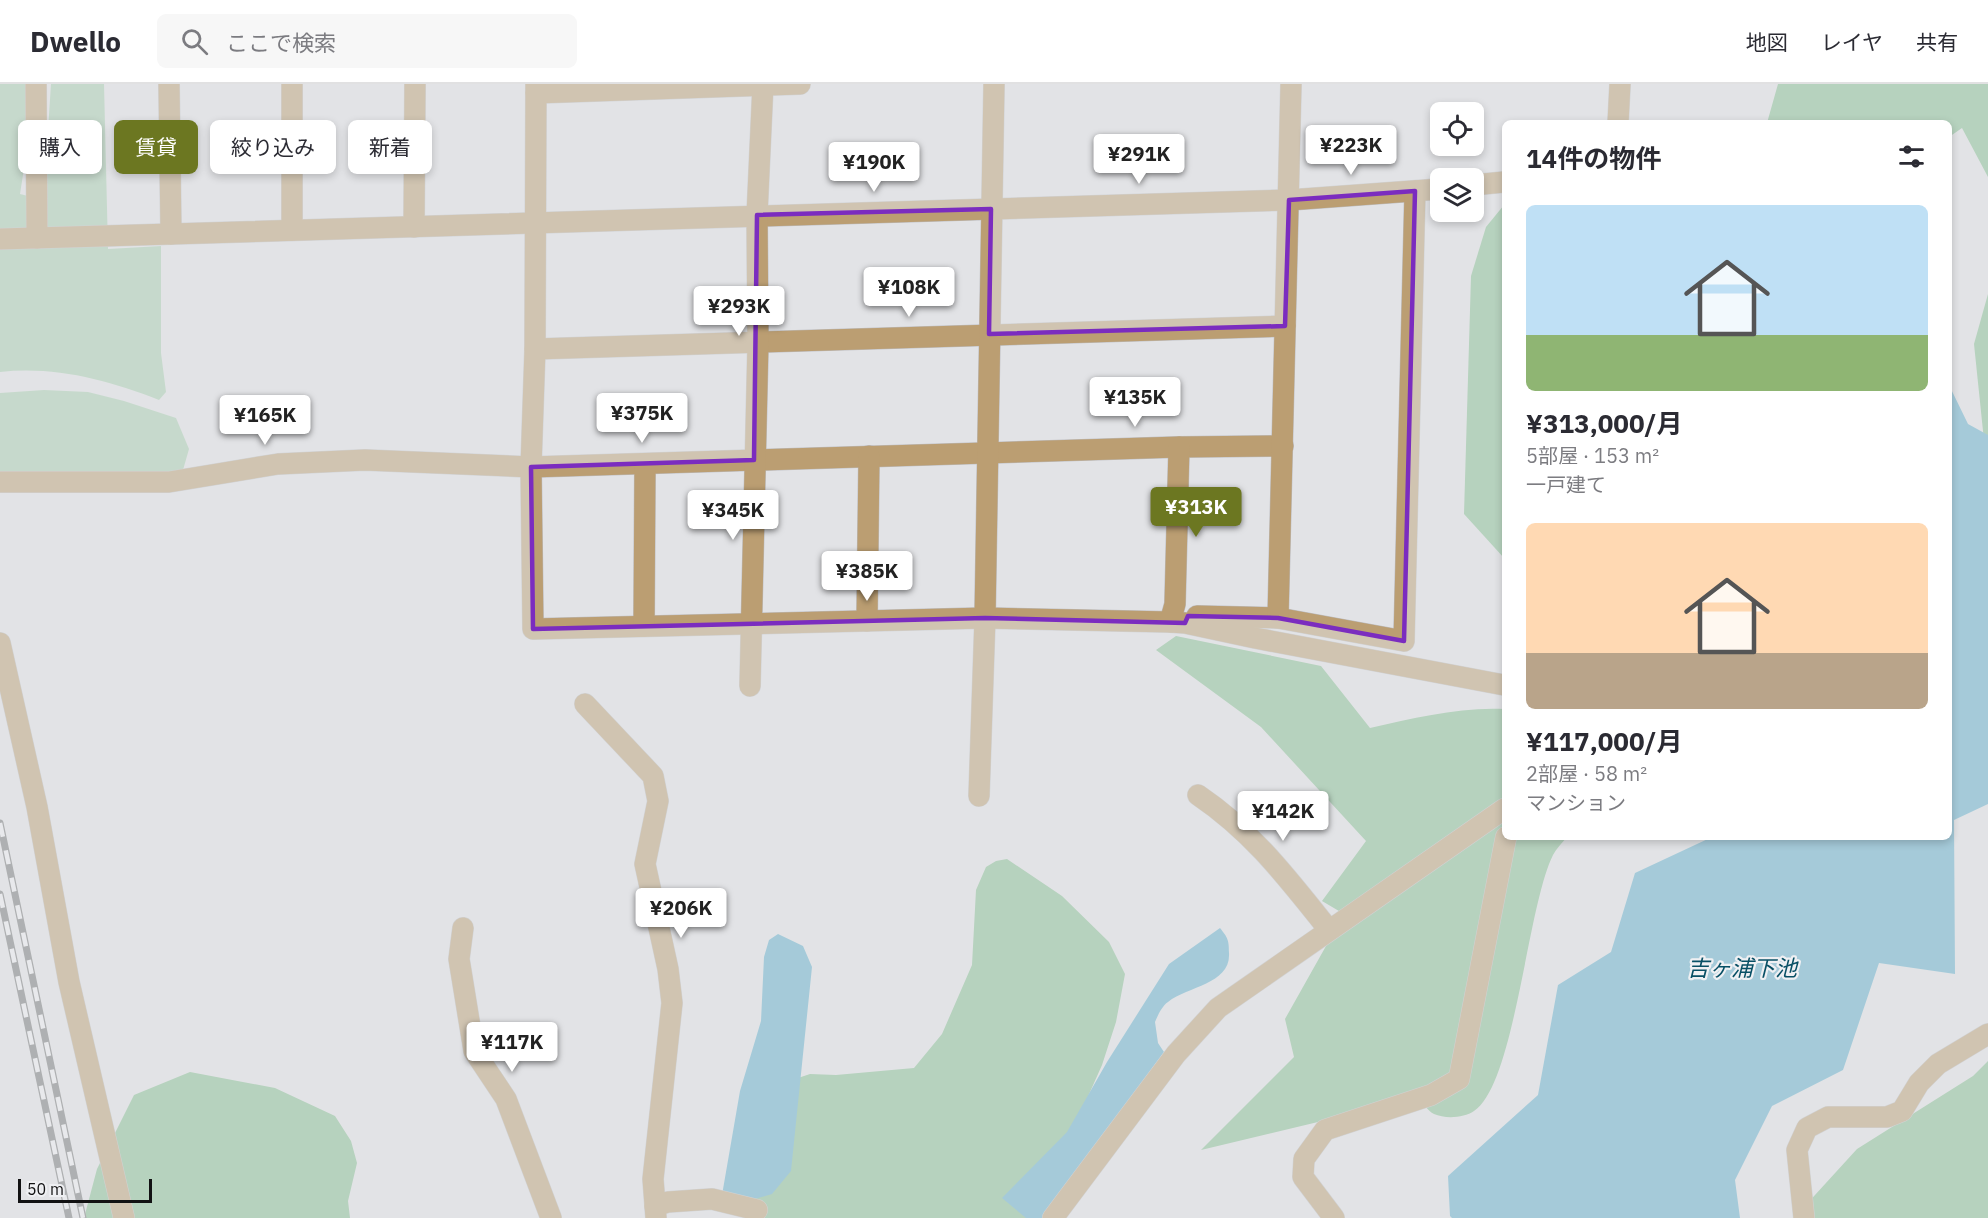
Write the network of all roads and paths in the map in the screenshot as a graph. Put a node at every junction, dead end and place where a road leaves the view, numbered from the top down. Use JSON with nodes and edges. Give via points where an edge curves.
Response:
{"nodes":[{"id":1,"x":36,"y":84,"type":"edge"},
{"id":2,"x":169,"y":84,"type":"edge"},
{"id":3,"x":292,"y":84,"type":"edge"},
{"id":4,"x":415,"y":84,"type":"edge"},
{"id":5,"x":763,"y":84,"type":"edge"},
{"id":6,"x":800,"y":84,"type":"edge"},
{"id":7,"x":994,"y":84,"type":"edge"},
{"id":8,"x":1291,"y":84,"type":"edge"},
{"id":9,"x":1620,"y":84,"type":"edge"},
{"id":10,"x":536,"y":88,"type":"edge"},
{"id":11,"x":1618,"y":120,"type":"edge"},
{"id":12,"x":1502,"y":182,"type":"edge"},
{"id":13,"x":1484,"y":184,"type":"edge"},
{"id":14,"x":1430,"y":190,"type":"edge"},
{"id":15,"x":1415,"y":191,"type":"junction"},
{"id":16,"x":1289,"y":200,"type":"junction"},
{"id":17,"x":991,"y":209,"type":"junction"},
{"id":18,"x":757,"y":215,"type":"junction"},
{"id":19,"x":534,"y":222,"type":"junction"},
{"id":20,"x":414,"y":227,"type":"junction"},
{"id":21,"x":292,"y":230,"type":"junction"},
{"id":22,"x":171,"y":234,"type":"junction"},
{"id":23,"x":37,"y":238,"type":"junction"},
{"id":24,"x":0,"y":239,"type":"edge"},
{"id":25,"x":1285,"y":326,"type":"junction"},
{"id":26,"x":989,"y":334,"type":"junction"},
{"id":27,"x":758,"y":343,"type":"junction"},
{"id":28,"x":535,"y":349,"type":"junction"},
{"id":29,"x":1283,"y":446,"type":"junction"},
{"id":30,"x":1179,"y":447,"type":"junction"},
{"id":31,"x":988,"y":452,"type":"junction"},
{"id":32,"x":869,"y":456,"type":"junction"},
{"id":33,"x":754,"y":460,"type":"junction"},
{"id":34,"x":645,"y":464,"type":"junction"},
{"id":35,"x":531,"y":467,"type":"junction"},
{"id":36,"x":0,"y":482,"type":"edge"},
{"id":37,"x":985,"y":618,"type":"junction"},
{"id":38,"x":1278,"y":618,"type":"junction"},
{"id":39,"x":867,"y":621,"type":"junction"},
{"id":40,"x":1177,"y":622,"type":"junction"},
{"id":41,"x":751,"y":624,"type":"junction"},
{"id":42,"x":644,"y":626,"type":"junction"},
{"id":43,"x":0,"y":643,"type":"edge"},
{"id":44,"x":1502,"y":685,"type":"edge"},
{"id":45,"x":750,"y":686,"type":"dead end"},
{"id":46,"x":585,"y":704,"type":"dead end"},
{"id":47,"x":1198,"y":795,"type":"dead end"},
{"id":48,"x":979,"y":796,"type":"dead end"},
{"id":49,"x":1502,"y":810,"type":"edge"},
{"id":50,"x":1505,"y":840,"type":"edge"},
{"id":51,"x":463,"y":928,"type":"dead end"},
{"id":52,"x":1329,"y":930,"type":"junction"},
{"id":53,"x":1988,"y":1034,"type":"edge"},
{"id":54,"x":757,"y":1210,"type":"dead end"},
{"id":55,"x":655,"y":1212,"type":"edge"},
{"id":56,"x":124,"y":1218,"type":"edge"},
{"id":57,"x":551,"y":1218,"type":"edge"},
{"id":58,"x":1053,"y":1218,"type":"edge"},
{"id":59,"x":1334,"y":1218,"type":"edge"},
{"id":60,"x":1803,"y":1218,"type":"edge"}],
"edges":[{"from":1,"to":23,"type":"street"},
{"from":2,"to":22,"type":"street"},
{"from":3,"to":21,"type":"street"},
{"from":4,"to":20,"type":"street"},
{"from":5,"to":6,"type":"street"},
{"from":5,"to":10,"type":"street"},
{"from":5,"to":18,"type":"street"},
{"from":7,"to":17,"type":"street"},
{"from":8,"to":16,"type":"street"},
{"from":9,"to":11,"type":"street"},
{"from":10,"to":19,"type":"street"},
{"from":12,"to":13,"type":"street"},
{"from":14,"to":15,"type":"street"},
{"from":15,"to":16,"type":"street"},
{"from":15,"to":38,"type":"street","via":[[1404,641]]},
{"from":16,"to":17,"type":"street"},
{"from":16,"to":25,"type":"street"},
{"from":17,"to":18,"type":"street"},
{"from":17,"to":26,"type":"street"},
{"from":18,"to":19,"type":"street"},
{"from":18,"to":27,"type":"street"},
{"from":19,"to":20,"type":"street"},
{"from":19,"to":28,"type":"street"},
{"from":20,"to":21,"type":"street"},
{"from":21,"to":22,"type":"street"},
{"from":22,"to":23,"type":"street"},
{"from":23,"to":24,"type":"street"},
{"from":25,"to":26,"type":"street"},
{"from":25,"to":29,"type":"street"},
{"from":26,"to":27,"type":"street"},
{"from":26,"to":31,"type":"street"},
{"from":27,"to":28,"type":"street"},
{"from":27,"to":33,"type":"street"},
{"from":28,"to":35,"type":"street"},
{"from":29,"to":30,"type":"street"},
{"from":29,"to":38,"type":"street"},
{"from":30,"to":31,"type":"street"},
{"from":30,"to":40,"type":"street"},
{"from":31,"to":32,"type":"street"},
{"from":31,"to":37,"type":"street"},
{"from":32,"to":33,"type":"street"},
{"from":32,"to":39,"type":"street"},
{"from":33,"to":34,"type":"street"},
{"from":33,"to":41,"type":"street"},
{"from":34,"to":35,"type":"street"},
{"from":34,"to":42,"type":"street"},
{"from":35,"to":36,"type":"street","via":[[365,459],[278,464],[168,482]]},
{"from":35,"to":42,"type":"street","via":[[533,629]]},
{"from":37,"to":39,"type":"street"},
{"from":37,"to":40,"type":"street"},
{"from":37,"to":48,"type":"street"},
{"from":38,"to":40,"type":"street","via":[[1188,616]]},
{"from":39,"to":41,"type":"street"},
{"from":40,"to":44,"type":"street"},
{"from":41,"to":42,"type":"street"},
{"from":41,"to":45,"type":"street"},
{"from":43,"to":56,"type":"street","via":[[37,807],[69,982]]},
{"from":46,"to":55,"type":"street","via":[[653,776],[658,801],[645,864],[672,1003],[653,1179]]},
{"from":47,"to":52,"type":"street","via":[[1222,811],[1271,857]]},
{"from":49,"to":52,"type":"street"},
{"from":50,"to":59,"type":"street","via":[[1459,1079],[1431,1095],[1325,1130],[1304,1159],[1303,1177]]},
{"from":51,"to":57,"type":"street","via":[[459,959],[474,1051],[506,1100]]},
{"from":52,"to":58,"type":"street","via":[[1218,1008],[1176,1054]]},
{"from":53,"to":60,"type":"street","via":[[1938,1064],[1919,1083],[1902,1110],[1887,1117],[1828,1117],[1807,1128],[1797,1150]]},
{"from":54,"to":55,"type":"street","via":[[712,1199],[668,1202]]}]}
